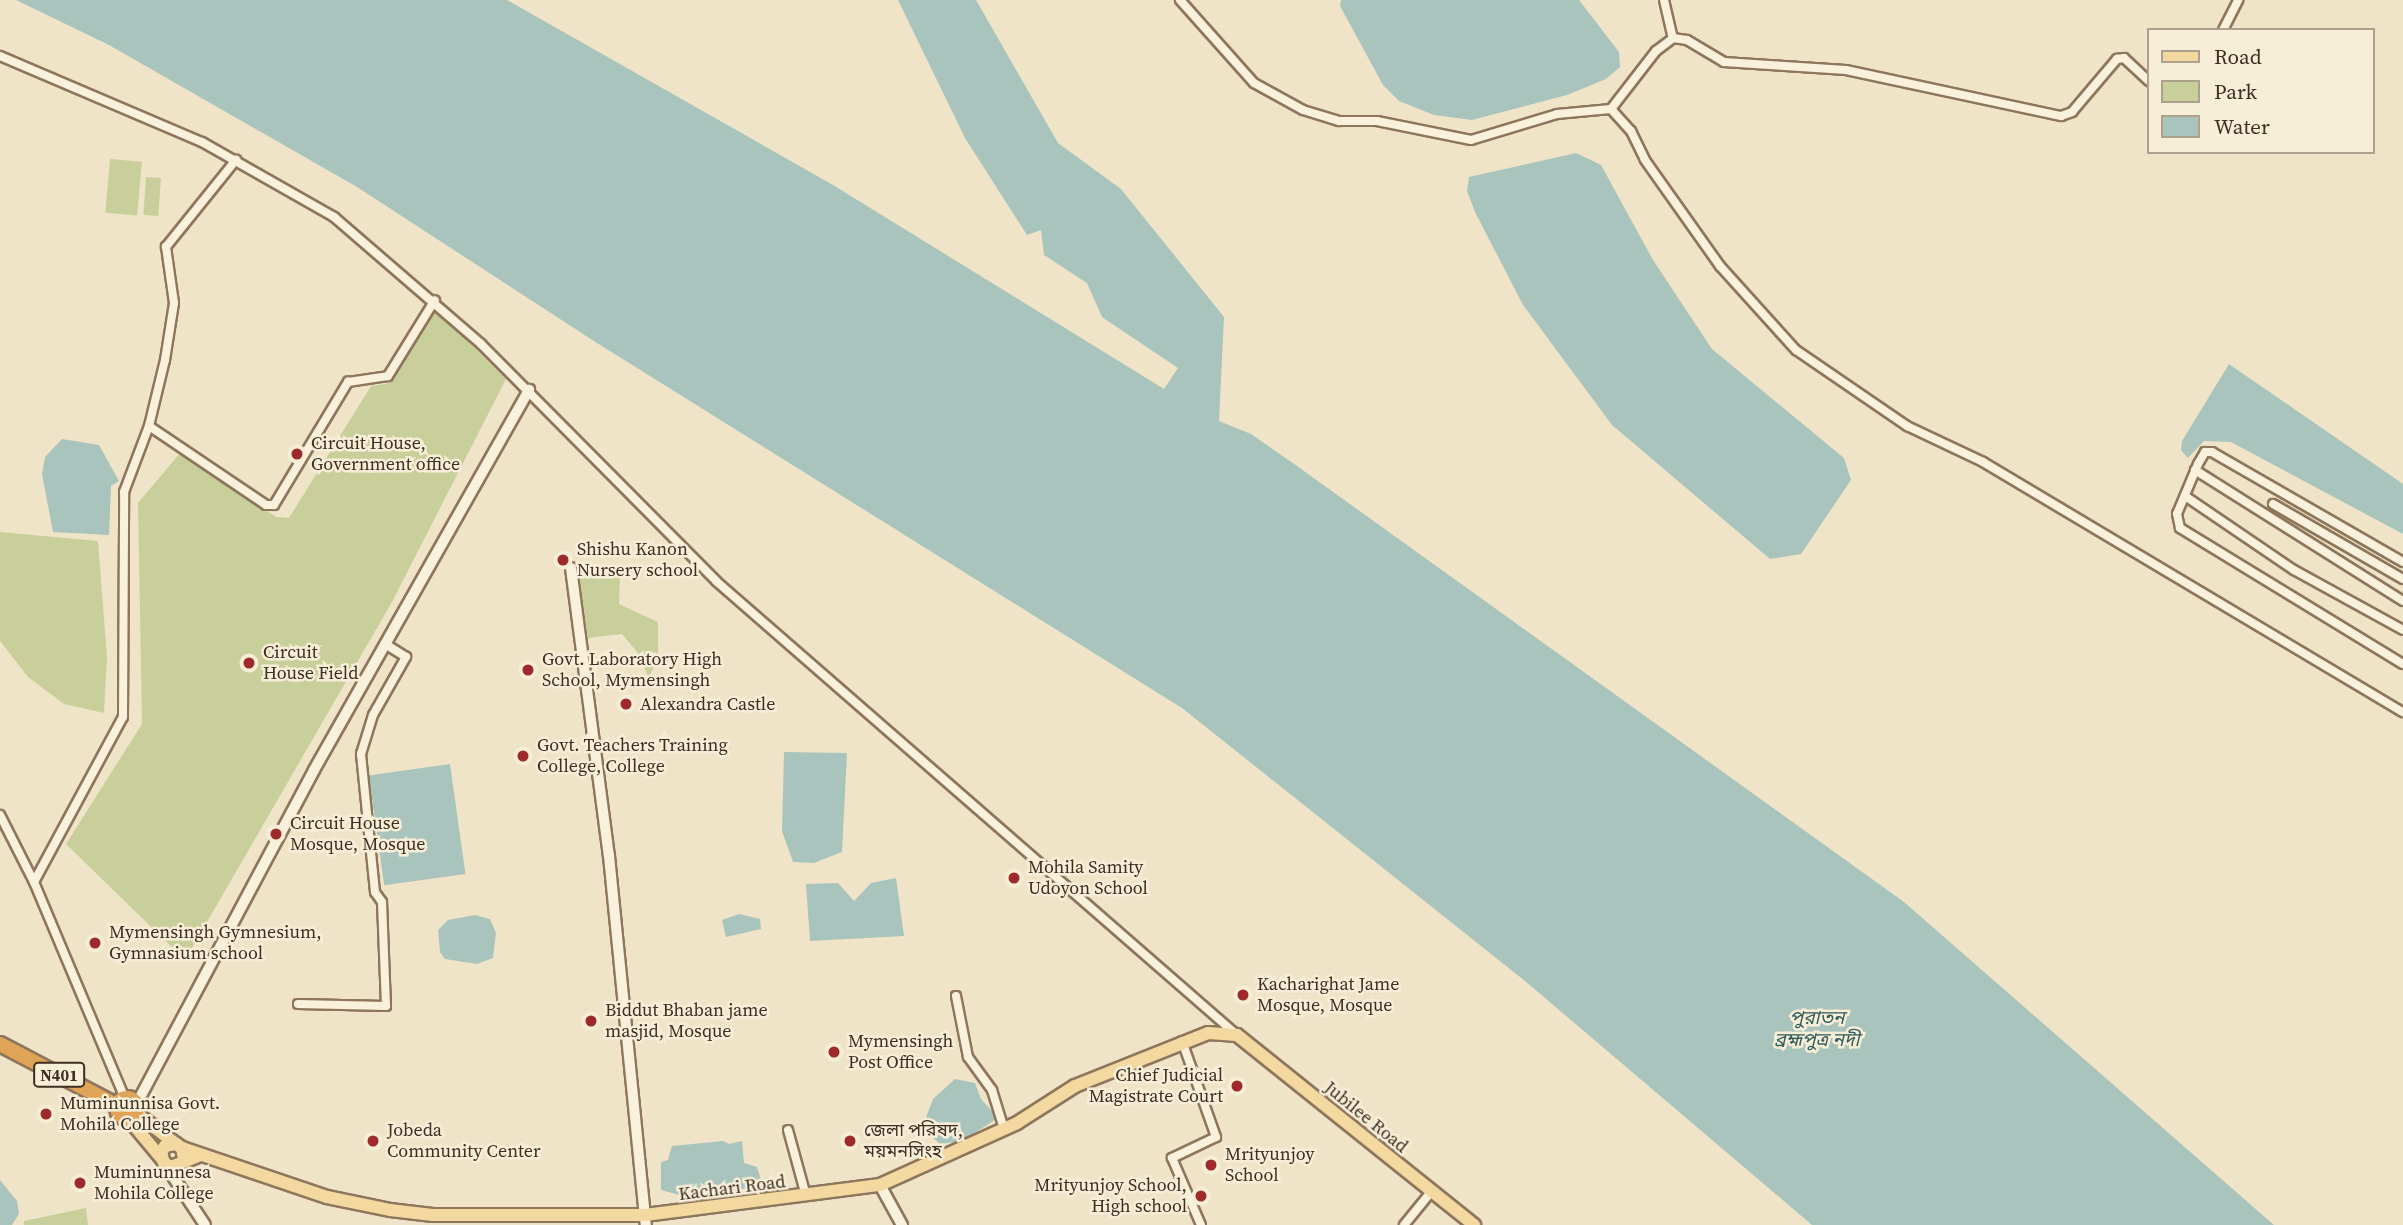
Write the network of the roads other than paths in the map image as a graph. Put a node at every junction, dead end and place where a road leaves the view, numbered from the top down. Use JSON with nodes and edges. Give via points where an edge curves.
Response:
{"nodes":[{"id":1,"x":1180,"y":0,"type":"edge"},
{"id":2,"x":1664,"y":0,"type":"edge"},
{"id":3,"x":2238,"y":0,"type":"edge"},
{"id":4,"x":2223,"y":28,"type":"edge"},
{"id":5,"x":1673,"y":38,"type":"junction"},
{"id":6,"x":0,"y":55,"type":"edge"},
{"id":7,"x":2148,"y":80,"type":"edge"},
{"id":8,"x":1611,"y":109,"type":"junction"},
{"id":9,"x":236,"y":160,"type":"junction"},
{"id":10,"x":435,"y":300,"type":"junction"},
{"id":11,"x":529,"y":390,"type":"junction"},
{"id":12,"x":149,"y":426,"type":"junction"},
{"id":13,"x":2195,"y":470,"type":"junction"},
{"id":14,"x":2185,"y":496,"type":"junction"},
{"id":15,"x":2273,"y":504,"type":"dead end"},
{"id":16,"x":2403,"y":562,"type":"edge"},
{"id":17,"x":571,"y":568,"type":"dead end"},
{"id":18,"x":2403,"y":579,"type":"edge"},
{"id":19,"x":2403,"y":601,"type":"edge"},
{"id":20,"x":2403,"y":630,"type":"edge"},
{"id":21,"x":385,"y":644,"type":"junction"},
{"id":22,"x":2403,"y":664,"type":"edge"},
{"id":23,"x":2403,"y":712,"type":"edge"},
{"id":24,"x":0,"y":816,"type":"edge"},
{"id":25,"x":34,"y":882,"type":"junction"},
{"id":26,"x":956,"y":996,"type":"dead end"},
{"id":27,"x":298,"y":1004,"type":"dead end"},
{"id":28,"x":1237,"y":1035,"type":"junction"},
{"id":29,"x":1182,"y":1041,"type":"junction"},
{"id":30,"x":0,"y":1044,"type":"edge"},
{"id":31,"x":128,"y":1108,"type":"junction"},
{"id":32,"x":1004,"y":1129,"type":"junction"},
{"id":33,"x":788,"y":1130,"type":"dead end"},
{"id":34,"x":180,"y":1154,"type":"junction"},
{"id":35,"x":163,"y":1161,"type":"junction"},
{"id":36,"x":880,"y":1185,"type":"junction"},
{"id":37,"x":182,"y":1189,"type":"junction"},
{"id":38,"x":1431,"y":1192,"type":"junction"},
{"id":39,"x":806,"y":1196,"type":"junction"},
{"id":40,"x":433,"y":1220,"type":"edge"},
{"id":41,"x":645,"y":1220,"type":"edge"},
{"id":42,"x":205,"y":1225,"type":"edge"},
{"id":43,"x":902,"y":1225,"type":"edge"},
{"id":44,"x":1201,"y":1225,"type":"edge"},
{"id":45,"x":1404,"y":1225,"type":"edge"},
{"id":46,"x":1474,"y":1225,"type":"edge"}],
"edges":[{"from":1,"to":8,"type":"street","via":[[1254,83],[1303,110],[1339,121],[1377,121],[1471,140],[1557,114]]},
{"from":2,"to":5,"type":"street"},
{"from":3,"to":4,"type":"street"},
{"from":5,"to":7,"type":"street","via":[[1687,40],[1724,62],[1846,71],[2061,116],[2072,112],[2117,59],[2128,61]]},
{"from":5,"to":8,"type":"street","via":[[1656,51]]},
{"from":6,"to":9,"type":"street"},
{"from":8,"to":23,"type":"street","via":[[1720,266],[1796,350],[1907,426],[1983,462]]},
{"from":9,"to":10,"type":"street","via":[[334,217]]},
{"from":9,"to":12,"type":"street","via":[[166,247],[174,303]]},
{"from":10,"to":11,"type":"street"},
{"from":10,"to":12,"type":"street","via":[[388,376],[348,382],[274,505],[266,505]]},
{"from":11,"to":21,"type":"street"},
{"from":11,"to":28,"type":"street","via":[[716,581]]},
{"from":12,"to":25,"type":"street","via":[[124,492],[123,717]]},
{"from":13,"to":14,"type":"street"},
{"from":13,"to":16,"type":"street","via":[[2206,452],[2212,452]]},
{"from":13,"to":19,"type":"street"},
{"from":14,"to":20,"type":"street","via":[[2294,570]]},
{"from":14,"to":22,"type":"street","via":[[2176,514],[2180,528]]},
{"from":15,"to":18,"type":"street"},
{"from":17,"to":41,"type":"street","via":[[603,803]]},
{"from":21,"to":27,"type":"street","via":[[406,657],[373,715],[361,754],[375,892],[382,902],[386,1006]]},
{"from":21,"to":31,"type":"street"},
{"from":24,"to":25,"type":"street"},
{"from":25,"to":31,"type":"street"},
{"from":26,"to":32,"type":"street","via":[[968,1057],[992,1090]]},
{"from":28,"to":29,"type":"main road","name":"Kachari Road","via":[[1208,1033]]},
{"from":28,"to":38,"type":"main road","name":"Jubilee Road"},
{"from":29,"to":32,"type":"main road","name":"Kachari Road","via":[[1075,1086]]},
{"from":29,"to":44,"type":"street","via":[[1216,1138],[1172,1158]]},
{"from":30,"to":31,"type":"highway","number":"N401"},
{"from":31,"to":34,"type":"main road","name":"Kachari Road"},
{"from":31,"to":35,"type":"main road"},
{"from":32,"to":36,"type":"main road","name":"Kachari Road"},
{"from":33,"to":39,"type":"street"},
{"from":34,"to":35,"type":"main road"},
{"from":34,"to":35,"type":"main road","via":[[165,1146]]},
{"from":34,"to":37,"type":"street"},
{"from":34,"to":40,"type":"main road","name":"Kachari Road","via":[[205,1154],[327,1197]]},
{"from":35,"to":37,"type":"street"},
{"from":36,"to":39,"type":"main road","name":"Kachari Road"},
{"from":36,"to":43,"type":"street"},
{"from":37,"to":42,"type":"street"},
{"from":38,"to":45,"type":"street"},
{"from":38,"to":46,"type":"main road","name":"Jubilee Road"},
{"from":39,"to":41,"type":"main road","name":"Kachari Road"},
{"from":40,"to":41,"type":"main road","name":"Kachari Road"}]}
